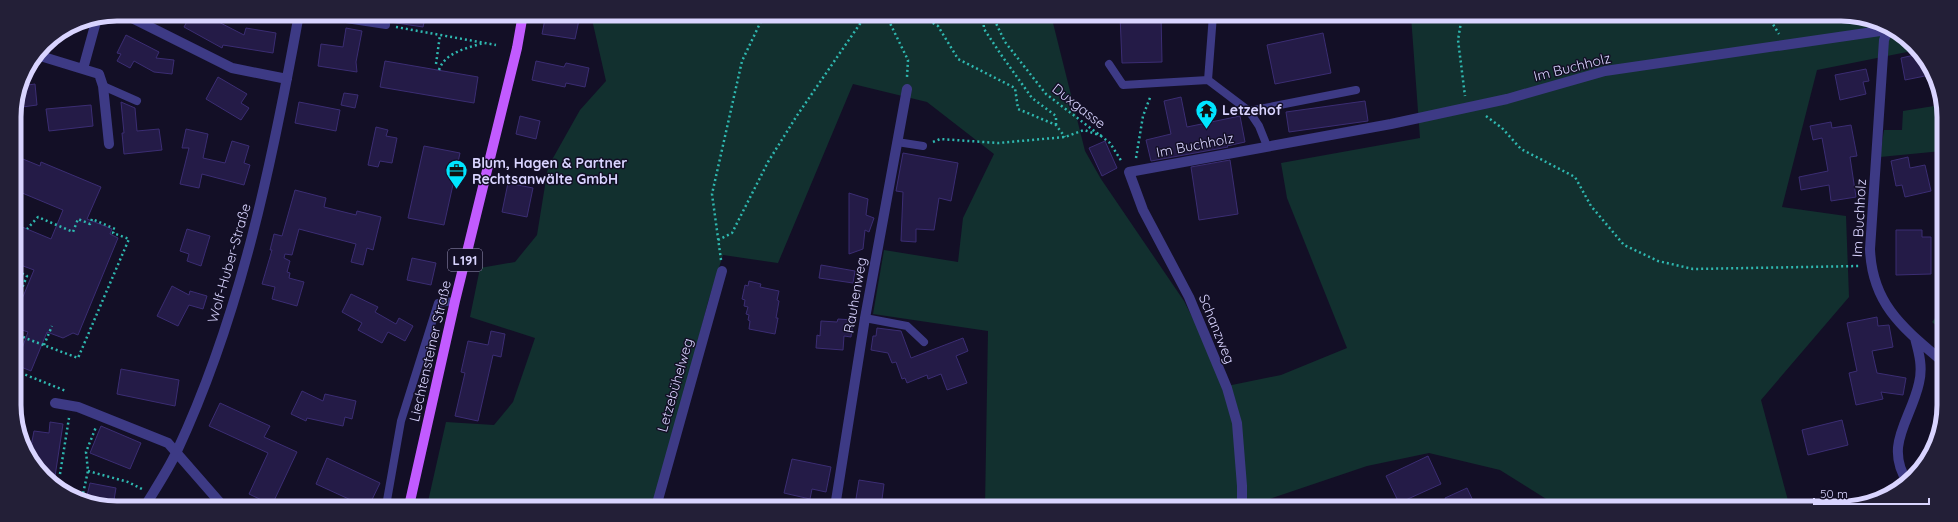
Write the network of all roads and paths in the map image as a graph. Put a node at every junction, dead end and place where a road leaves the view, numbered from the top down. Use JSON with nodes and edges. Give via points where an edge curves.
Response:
{"nodes":[{"id":1,"x":138,"y":21,"type":"edge"},
{"id":2,"x":298,"y":21,"type":"edge"},
{"id":3,"x":359,"y":21,"type":"edge"},
{"id":4,"x":522,"y":21,"type":"edge"},
{"id":5,"x":761,"y":21,"type":"edge"},
{"id":6,"x":862,"y":21,"type":"edge"},
{"id":7,"x":889,"y":21,"type":"edge"},
{"id":8,"x":930,"y":21,"type":"edge"},
{"id":9,"x":983,"y":21,"type":"edge"},
{"id":10,"x":995,"y":21,"type":"edge"},
{"id":11,"x":1213,"y":21,"type":"edge"},
{"id":12,"x":1461,"y":21,"type":"edge"},
{"id":13,"x":1771,"y":21,"type":"edge"},
{"id":14,"x":96,"y":23,"type":"edge"},
{"id":15,"x":386,"y":25,"type":"joint"},
{"id":16,"x":1883,"y":31,"type":"edge"},
{"id":17,"x":1887,"y":33,"type":"edge"},
{"id":18,"x":440,"y":35,"type":"junction"},
{"id":19,"x":484,"y":43,"type":"junction"},
{"id":20,"x":1786,"y":45,"type":"junction"},
{"id":21,"x":496,"y":46,"type":"dead end"},
{"id":22,"x":43,"y":57,"type":"edge"},
{"id":23,"x":436,"y":64,"type":"dead end"},
{"id":24,"x":1109,"y":64,"type":"dead end"},
{"id":25,"x":83,"y":69,"type":"junction"},
{"id":26,"x":440,"y":70,"type":"dead end"},
{"id":27,"x":288,"y":79,"type":"junction"},
{"id":28,"x":1208,"y":80,"type":"junction"},
{"id":29,"x":1162,"y":83,"type":"junction"},
{"id":30,"x":103,"y":86,"type":"junction"},
{"id":31,"x":907,"y":89,"type":"joint"},
{"id":32,"x":1356,"y":90,"type":"dead end"},
{"id":33,"x":137,"y":101,"type":"dead end"},
{"id":34,"x":1473,"y":105,"type":"junction"},
{"id":35,"x":1249,"y":111,"type":"junction"},
{"id":36,"x":1056,"y":125,"type":"junction"},
{"id":37,"x":1102,"y":136,"type":"junction"},
{"id":38,"x":1065,"y":137,"type":"junction"},
{"id":39,"x":897,"y":142,"type":"junction"},
{"id":40,"x":109,"y":144,"type":"dead end"},
{"id":41,"x":923,"y":146,"type":"joint"},
{"id":42,"x":1267,"y":146,"type":"junction"},
{"id":43,"x":1133,"y":172,"type":"junction"},
{"id":44,"x":26,"y":229,"type":"dead end"},
{"id":45,"x":718,"y":240,"type":"junction"},
{"id":46,"x":1871,"y":266,"type":"junction"},
{"id":47,"x":722,"y":271,"type":"joint"},
{"id":48,"x":21,"y":274,"type":"edge"},
{"id":49,"x":21,"y":290,"type":"edge"},
{"id":50,"x":455,"y":301,"type":"junction"},
{"id":51,"x":865,"y":318,"type":"junction"},
{"id":52,"x":52,"y":326,"type":"dead end"},
{"id":53,"x":26,"y":331,"type":"dead end"},
{"id":54,"x":21,"y":335,"type":"edge"},
{"id":55,"x":24,"y":336,"type":"junction"},
{"id":56,"x":1915,"y":338,"type":"junction"},
{"id":57,"x":924,"y":342,"type":"dead end"},
{"id":58,"x":44,"y":345,"type":"junction"},
{"id":59,"x":1937,"y":357,"type":"edge"},
{"id":60,"x":21,"y":373,"type":"edge"},
{"id":61,"x":55,"y":403,"type":"dead end"},
{"id":62,"x":74,"y":406,"type":"junction"},
{"id":63,"x":100,"y":416,"type":"junction"},
{"id":64,"x":176,"y":452,"type":"junction"},
{"id":65,"x":88,"y":471,"type":"junction"},
{"id":66,"x":60,"y":474,"type":"dead end"},
{"id":67,"x":1904,"y":477,"type":"edge"},
{"id":68,"x":152,"y":494,"type":"junction"},
{"id":69,"x":83,"y":495,"type":"edge"},
{"id":70,"x":147,"y":501,"type":"edge"},
{"id":71,"x":219,"y":501,"type":"edge"},
{"id":72,"x":387,"y":501,"type":"edge"},
{"id":73,"x":410,"y":501,"type":"edge"},
{"id":74,"x":658,"y":501,"type":"edge"},
{"id":75,"x":836,"y":501,"type":"edge"},
{"id":76,"x":1242,"y":501,"type":"edge"}],
"edges":[{"from":1,"to":27,"type":"street","via":[[232,68]]},
{"from":2,"to":27,"type":"street","name":"Wolf-Huber-Straße"},
{"from":3,"to":15,"type":"lane"},
{"from":4,"to":50,"type":"main road","name":"Liechtensteiner Straße","number":"L191"},
{"from":5,"to":45,"type":"path","via":[[742,61],[712,194]]},
{"from":6,"to":45,"type":"path","via":[[768,162],[732,233]]},
{"from":7,"to":31,"type":"path","via":[[908,60]]},
{"from":8,"to":36,"type":"path","via":[[938,26],[958,59],[1015,88],[1018,109]]},
{"from":9,"to":36,"type":"path","via":[[984,29],[1032,98],[1056,116]]},
{"from":10,"to":37,"type":"path","name":"Duxgasse","via":[[1005,42],[1046,94]]},
{"from":11,"to":28,"type":"lane"},
{"from":12,"to":34,"type":"path","via":[[1458,40],[1464,93]]},
{"from":13,"to":20,"type":"path"},
{"from":14,"to":25,"type":"street"},
{"from":15,"to":18,"type":"path"},
{"from":16,"to":20,"type":"street","name":"Im Buchholz"},
{"from":17,"to":46,"type":"street","name":"Im Buchholz","via":[[1884,40]]},
{"from":18,"to":19,"type":"path"},
{"from":18,"to":23,"type":"path"},
{"from":19,"to":21,"type":"path"},
{"from":19,"to":26,"type":"path","via":[[456,52],[446,60]]},
{"from":20,"to":34,"type":"street","name":"Im Buchholz","via":[[1605,71],[1507,99]]},
{"from":22,"to":25,"type":"street"},
{"from":24,"to":29,"type":"lane","via":[[1123,85]]},
{"from":25,"to":30,"type":"street","via":[[99,74]]},
{"from":27,"to":64,"type":"street","name":"Wolf-Huber-Straße","via":[[265,186],[238,286],[212,370]]},
{"from":28,"to":29,"type":"lane"},
{"from":28,"to":35,"type":"lane"},
{"from":29,"to":43,"type":"path","via":[[1149,96]]},
{"from":30,"to":33,"type":"lane"},
{"from":30,"to":40,"type":"street"},
{"from":31,"to":39,"type":"street","name":"Rauhenweg"},
{"from":32,"to":35,"type":"lane"},
{"from":34,"to":42,"type":"street","name":"Im Buchholz","via":[[1391,124]]},
{"from":34,"to":46,"type":"path","via":[[1502,128],[1521,149],[1575,177],[1591,206],[1624,245],[1658,261],[1693,269]]},
{"from":35,"to":42,"type":"lane","via":[[1259,126]]},
{"from":36,"to":38,"type":"path"},
{"from":37,"to":38,"type":"path","via":[[1084,130]]},
{"from":37,"to":43,"type":"path","name":"Duxgasse"},
{"from":38,"to":41,"type":"path","via":[[998,143],[940,139]]},
{"from":39,"to":41,"type":"lane"},
{"from":39,"to":51,"type":"street","name":"Rauhenweg"},
{"from":42,"to":43,"type":"street","name":"Im Buchholz"},
{"from":43,"to":76,"type":"street","name":"Schanzweg","via":[[1143,210],[1190,297],[1227,388],[1236,423]]},
{"from":44,"to":58,"type":"path","via":[[38,217],[73,232],[78,219],[90,224],[92,219],[115,229],[113,233],[129,239],[78,358]]},
{"from":45,"to":47,"type":"path"},
{"from":46,"to":56,"type":"street","name":"Im Buchholz","via":[[1879,294],[1886,306]]},
{"from":47,"to":74,"type":"street","name":"Letzebühelweg"},
{"from":48,"to":49,"type":"path","via":[[27,276]]},
{"from":50,"to":72,"type":"lane","via":[[438,303],[401,422]]},
{"from":50,"to":73,"type":"main road","name":"Liechtensteiner Straße","number":"L191"},
{"from":51,"to":57,"type":"lane","via":[[907,326]]},
{"from":51,"to":75,"type":"street","name":"Rauhenweg"},
{"from":52,"to":58,"type":"path"},
{"from":53,"to":55,"type":"path"},
{"from":54,"to":55,"type":"path"},
{"from":55,"to":58,"type":"path"},
{"from":56,"to":59,"type":"street"},
{"from":56,"to":67,"type":"street","name":"Im Buchholz","via":[[1922,365],[1919,384],[1897,449]]},
{"from":60,"to":62,"type":"path","via":[[79,396]]},
{"from":61,"to":62,"type":"street"},
{"from":62,"to":63,"type":"street"},
{"from":62,"to":66,"type":"path"},
{"from":63,"to":64,"type":"street","via":[[168,443]]},
{"from":63,"to":65,"type":"path","via":[[86,452]]},
{"from":64,"to":68,"type":"street","name":"Wolf-Huber-Straße"},
{"from":64,"to":71,"type":"street"},
{"from":65,"to":68,"type":"path","via":[[128,482]]},
{"from":65,"to":69,"type":"path"},
{"from":68,"to":70,"type":"street","name":"Wolf-Huber-Straße"}]}
